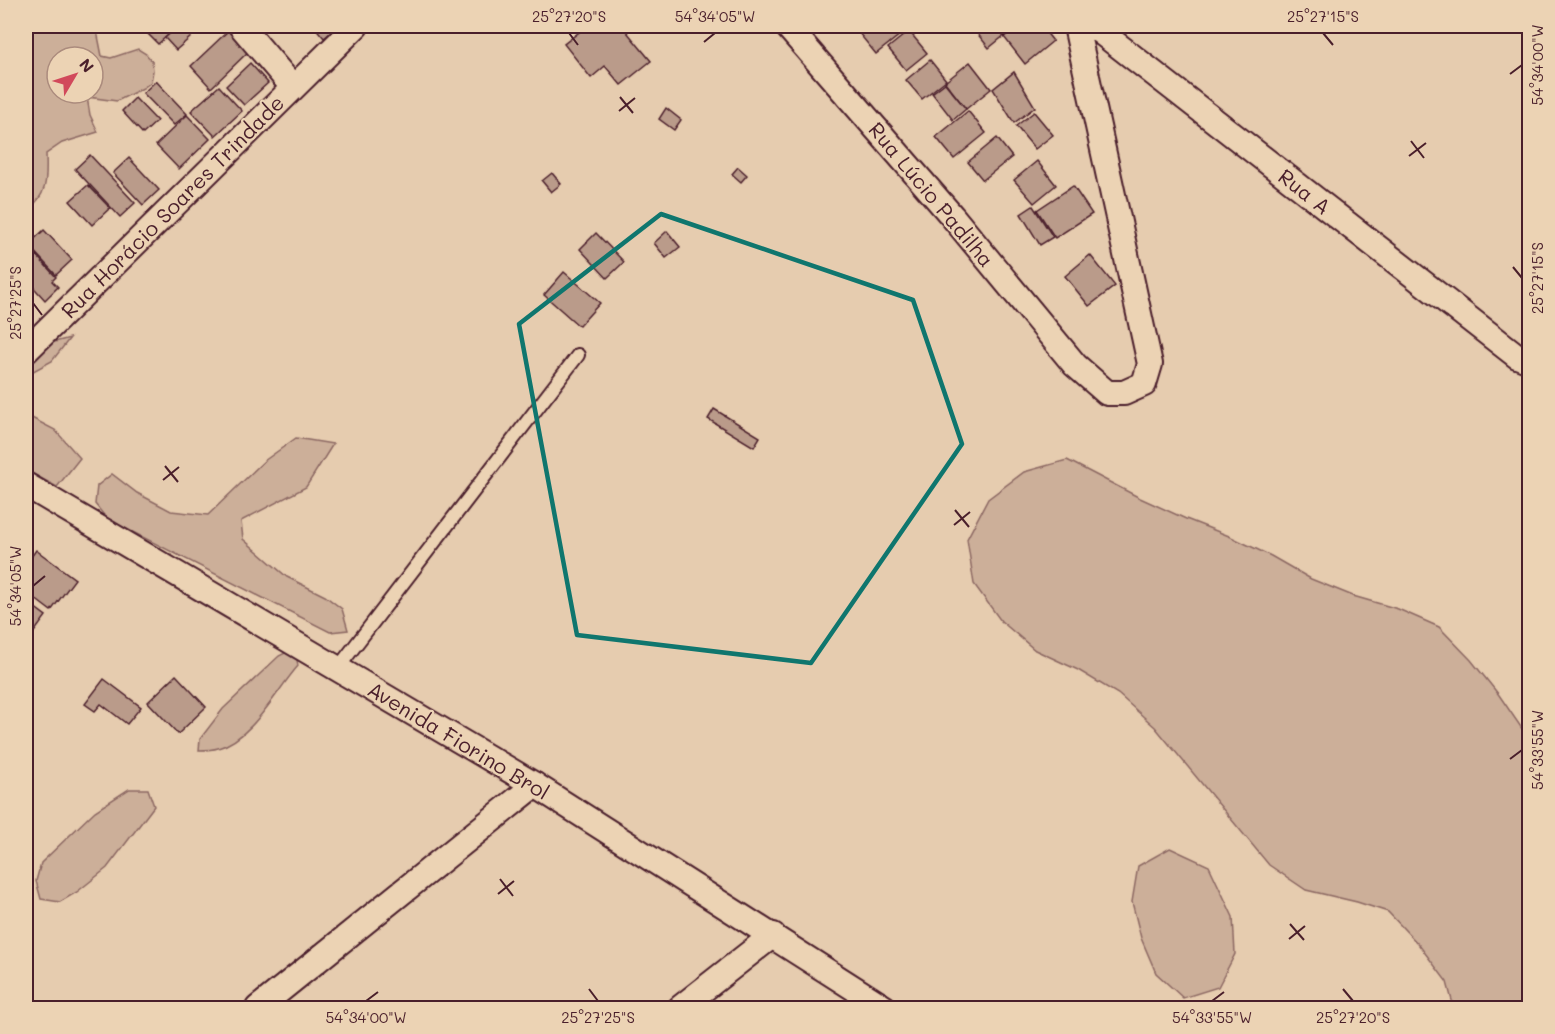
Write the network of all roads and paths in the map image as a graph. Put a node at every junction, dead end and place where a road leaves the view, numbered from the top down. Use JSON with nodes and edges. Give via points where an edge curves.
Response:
{"nodes":[{"id":1,"x":241,"y":26,"type":"edge"},
{"id":2,"x":356,"y":26,"type":"edge"},
{"id":3,"x":787,"y":26,"type":"edge"},
{"id":4,"x":1076,"y":26,"type":"edge"},
{"id":5,"x":1093,"y":26,"type":"edge"},
{"id":6,"x":292,"y":86,"type":"junction"},
{"id":7,"x":26,"y":351,"type":"edge"},
{"id":8,"x":578,"y":356,"type":"dead end"},
{"id":9,"x":1523,"y":358,"type":"edge"},
{"id":10,"x":26,"y":484,"type":"edge"},
{"id":11,"x":338,"y":668,"type":"junction"},
{"id":12,"x":535,"y":785,"type":"junction"},
{"id":13,"x":773,"y":935,"type":"junction"},
{"id":14,"x":258,"y":1008,"type":"edge"},
{"id":15,"x":680,"y":1008,"type":"edge"},
{"id":16,"x":885,"y":1008,"type":"edge"}],
"edges":[{"from":1,"to":6,"type":"street","name":"Rua Horácio Soares Trindade"},
{"from":2,"to":6,"type":"street","name":"Rua Horácio Soares Trindade"},
{"from":3,"to":4,"type":"street","name":"Rua Lúcio Padilha","via":[[1075,365],[1107,393],[1124,393],[1144,384],[1150,364]]},
{"from":5,"to":9,"type":"street","name":"Rua A"},
{"from":6,"to":7,"type":"street","name":"Rua Horácio Soares Trindade"},
{"from":8,"to":11,"type":"lane"},
{"from":10,"to":11,"type":"street","name":"Avenida Fiorino Brol"},
{"from":11,"to":12,"type":"street","name":"Avenida Fiorino Brol"},
{"from":12,"to":13,"type":"street","name":"Avenida Fiorino Brol"},
{"from":12,"to":14,"type":"street"},
{"from":13,"to":15,"type":"street"},
{"from":13,"to":16,"type":"street","name":"Avenida Fiorino Brol"}]}
